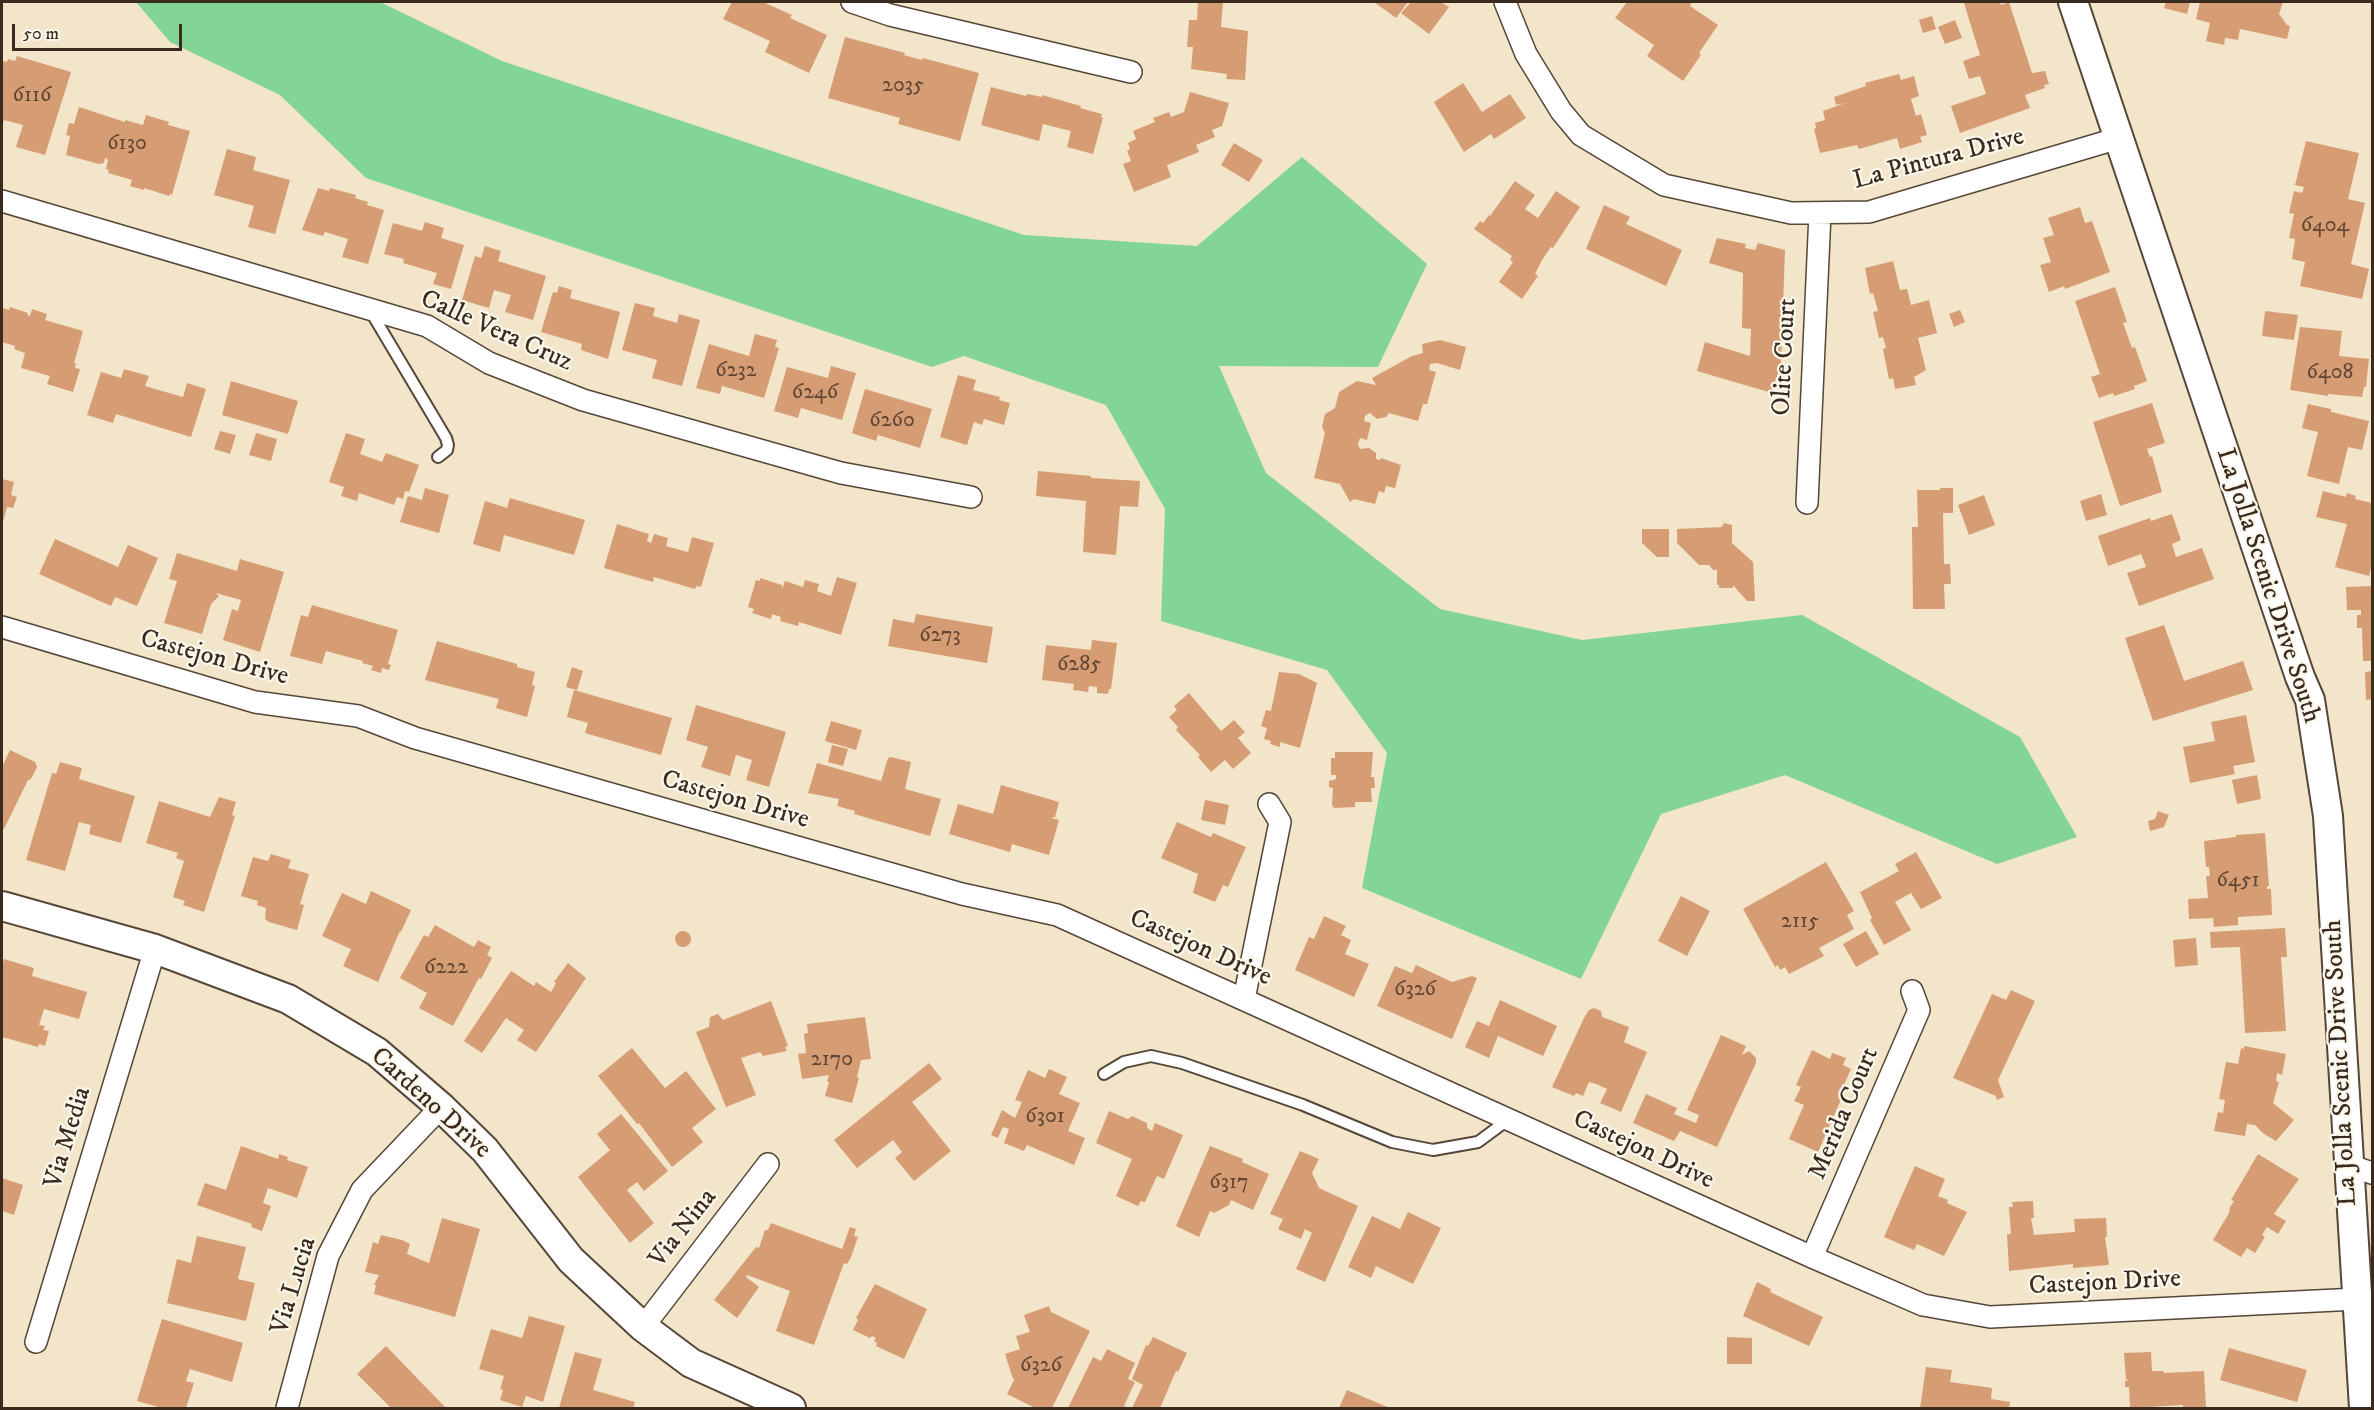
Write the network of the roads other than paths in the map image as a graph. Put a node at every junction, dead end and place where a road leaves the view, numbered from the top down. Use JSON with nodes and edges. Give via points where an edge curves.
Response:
{"nodes":[{"id":1,"x":852,"y":2,"type":"edge"},
{"id":2,"x":1505,"y":2,"type":"edge"},
{"id":3,"x":2073,"y":2,"type":"edge"},
{"id":4,"x":1131,"y":72,"type":"dead end"},
{"id":5,"x":2119,"y":138,"type":"junction"},
{"id":6,"x":2,"y":201,"type":"edge"},
{"id":7,"x":1820,"y":213,"type":"junction"},
{"id":8,"x":369,"y":309,"type":"junction"},
{"id":9,"x":438,"y":457,"type":"dead end"},
{"id":10,"x":971,"y":497,"type":"dead end"},
{"id":11,"x":1807,"y":503,"type":"dead end"},
{"id":12,"x":2,"y":627,"type":"edge"},
{"id":13,"x":1269,"y":804,"type":"dead end"},
{"id":14,"x":2,"y":906,"type":"edge"},
{"id":15,"x":154,"y":950,"type":"junction"},
{"id":16,"x":1911,"y":991,"type":"dead end"},
{"id":17,"x":1244,"y":999,"type":"junction"},
{"id":18,"x":1104,"y":1074,"type":"dead end"},
{"id":19,"x":441,"y":1107,"type":"junction"},
{"id":20,"x":1509,"y":1119,"type":"junction"},
{"id":21,"x":768,"y":1164,"type":"dead end"},
{"id":22,"x":2360,"y":1169,"type":"edge"},
{"id":23,"x":1812,"y":1257,"type":"junction"},
{"id":24,"x":2362,"y":1314,"type":"edge"},
{"id":25,"x":643,"y":1327,"type":"junction"},
{"id":26,"x":36,"y":1342,"type":"dead end"},
{"id":27,"x":287,"y":1408,"type":"edge"},
{"id":28,"x":791,"y":1408,"type":"edge"},
{"id":29,"x":2364,"y":1408,"type":"edge"}],
"edges":[{"from":1,"to":4,"type":"street","via":[[890,15]]},
{"from":2,"to":7,"type":"street","name":"La Pintura Drive","via":[[1526,54],[1560,111],[1581,135],[1664,185],[1791,213]]},
{"from":3,"to":5,"type":"street","name":"La Jolla Scenic Drive South"},
{"from":5,"to":7,"type":"street","name":"La Pintura Drive","via":[[1869,212]]},
{"from":5,"to":22,"type":"street","name":"La Jolla Scenic Drive South","via":[[2310,700],[2328,816]]},
{"from":6,"to":8,"type":"street","name":"Calle Vera Cruz"},
{"from":7,"to":11,"type":"street","name":"Olite Court"},
{"from":8,"to":9,"type":"lane","via":[[446,438],[447,450]]},
{"from":8,"to":10,"type":"street","name":"Calle Vera Cruz","via":[[427,326],[489,363],[583,400],[841,473]]},
{"from":12,"to":17,"type":"street","name":"Castejon Drive","via":[[255,702],[358,716],[415,738],[939,888],[1057,915]]},
{"from":13,"to":17,"type":"street","via":[[1280,822]]},
{"from":14,"to":15,"type":"street","name":"Cardeno Drive"},
{"from":15,"to":19,"type":"street","name":"Cardeno Drive","via":[[288,999],[377,1052]]},
{"from":15,"to":26,"type":"street","name":"Via Media"},
{"from":16,"to":23,"type":"street","name":"Merida Court","via":[[1919,1010]]},
{"from":17,"to":20,"type":"street","name":"Castejon Drive"},
{"from":18,"to":20,"type":"lane","via":[[1124,1062],[1151,1056],[1182,1063],[1303,1105],[1392,1142],[1433,1150],[1478,1142]]},
{"from":19,"to":25,"type":"street","name":"Cardeno Drive","via":[[484,1150],[572,1260]]},
{"from":19,"to":27,"type":"street","name":"Via Lucia","via":[[362,1190],[342,1228],[328,1256]]},
{"from":20,"to":23,"type":"street","name":"Castejon Drive"},
{"from":21,"to":25,"type":"street","name":"Via Nina"},
{"from":22,"to":24,"type":"street","name":"La Jolla Scenic Drive South"},
{"from":23,"to":24,"type":"street","name":"Castejon Drive","via":[[1923,1305],[1990,1317]]},
{"from":24,"to":29,"type":"street","name":"La Jolla Scenic Drive South"},
{"from":25,"to":28,"type":"street","name":"Cardeno Drive","via":[[691,1363]]}]}
